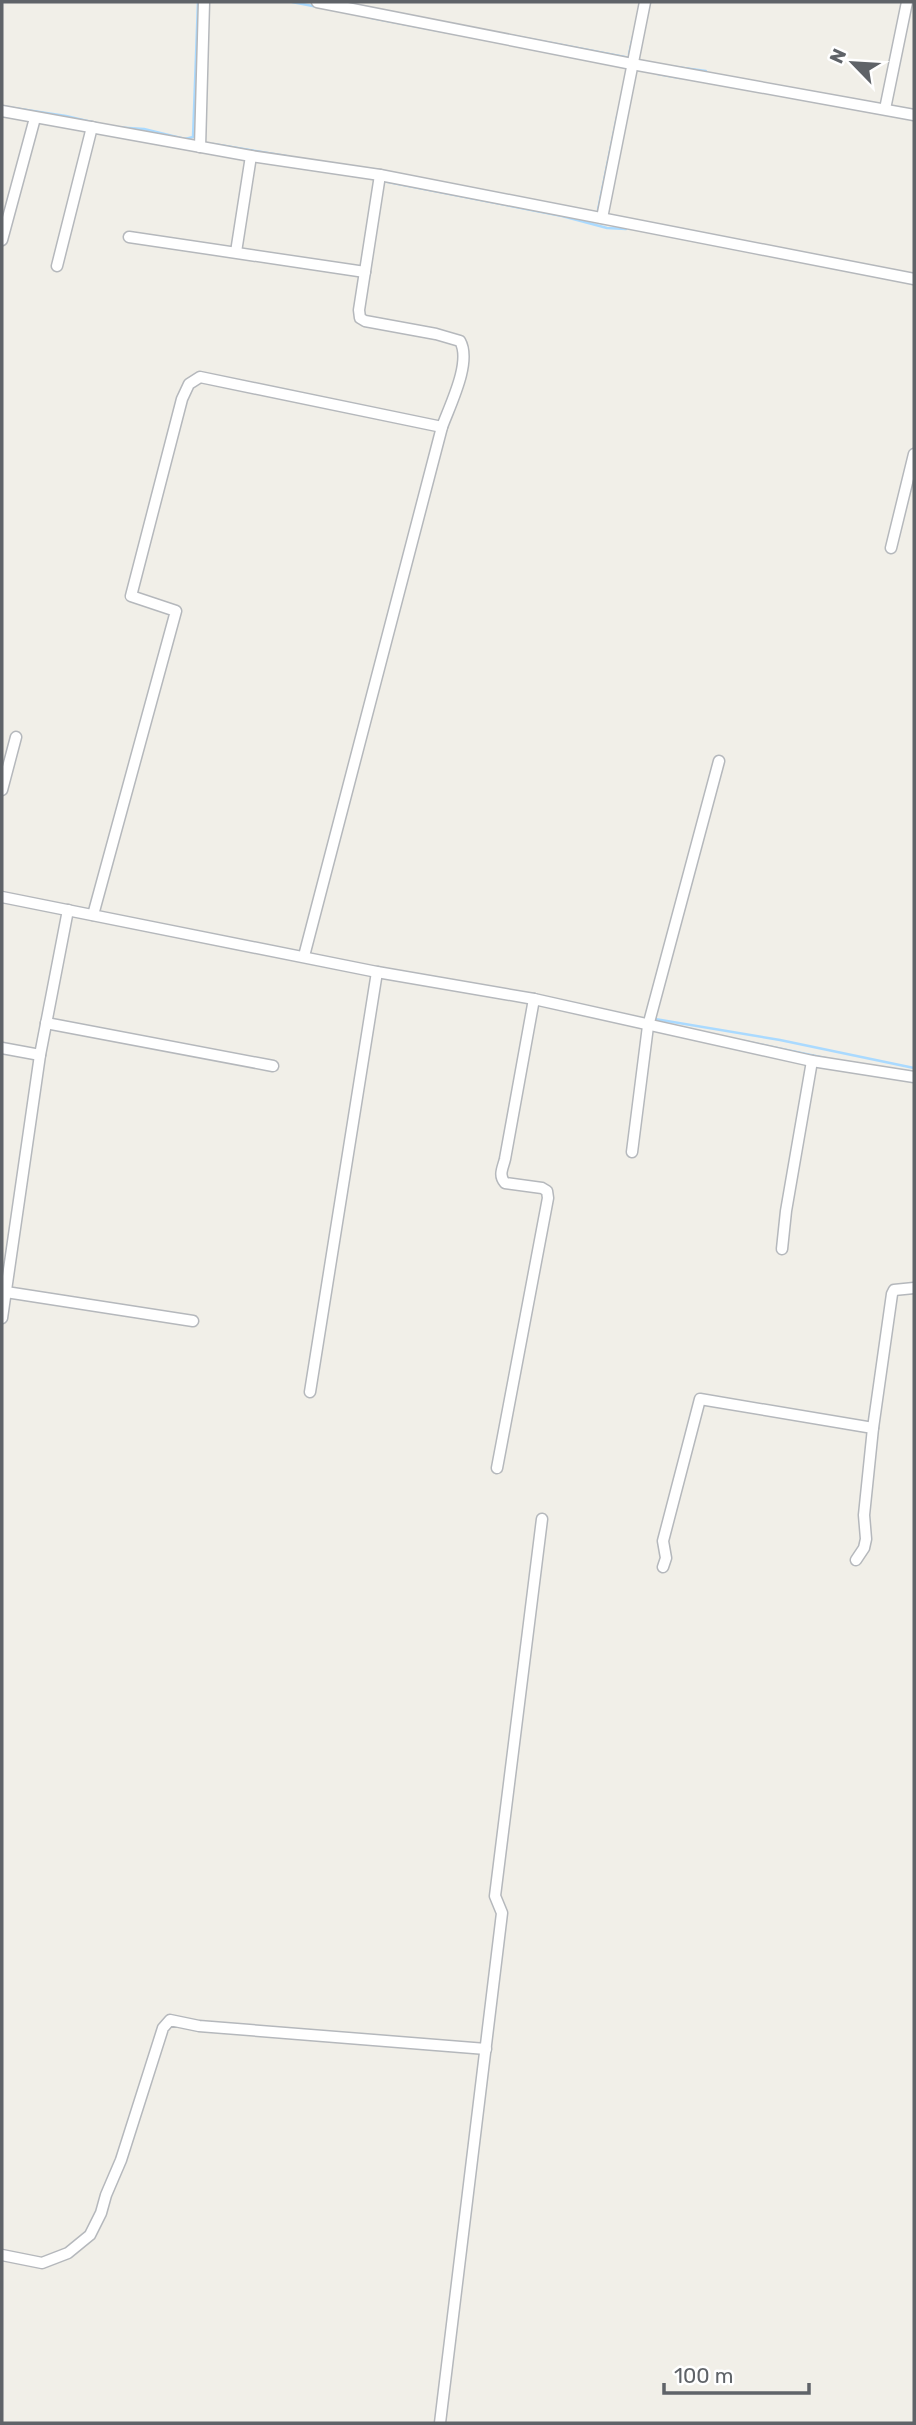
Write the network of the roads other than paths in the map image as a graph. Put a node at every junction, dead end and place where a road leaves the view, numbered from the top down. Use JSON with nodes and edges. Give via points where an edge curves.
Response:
{"nodes":[{"id":1,"x":204,"y":2,"type":"edge"},
{"id":2,"x":317,"y":2,"type":"edge"},
{"id":3,"x":645,"y":2,"type":"edge"},
{"id":4,"x":907,"y":2,"type":"edge"},
{"id":5,"x":632,"y":64,"type":"junction"},
{"id":6,"x":885,"y":109,"type":"junction"},
{"id":7,"x":2,"y":111,"type":"edge"},
{"id":8,"x":914,"y":115,"type":"edge"},
{"id":9,"x":35,"y":118,"type":"junction"},
{"id":10,"x":92,"y":127,"type":"junction"},
{"id":11,"x":200,"y":147,"type":"junction"},
{"id":12,"x":251,"y":156,"type":"junction"},
{"id":13,"x":380,"y":175,"type":"junction"},
{"id":14,"x":602,"y":218,"type":"junction"},
{"id":15,"x":129,"y":237,"type":"dead end"},
{"id":16,"x":2,"y":240,"type":"edge"},
{"id":17,"x":236,"y":252,"type":"junction"},
{"id":18,"x":57,"y":266,"type":"dead end"},
{"id":19,"x":365,"y":272,"type":"junction"},
{"id":20,"x":914,"y":279,"type":"edge"},
{"id":21,"x":442,"y":426,"type":"junction"},
{"id":22,"x":914,"y":454,"type":"edge"},
{"id":23,"x":891,"y":548,"type":"dead end"},
{"id":24,"x":16,"y":737,"type":"dead end"},
{"id":25,"x":719,"y":761,"type":"dead end"},
{"id":26,"x":2,"y":790,"type":"edge"},
{"id":27,"x":2,"y":897,"type":"edge"},
{"id":28,"x":68,"y":910,"type":"junction"},
{"id":29,"x":93,"y":915,"type":"junction"},
{"id":30,"x":304,"y":956,"type":"junction"},
{"id":31,"x":377,"y":972,"type":"junction"},
{"id":32,"x":534,"y":999,"type":"junction"},
{"id":33,"x":46,"y":1023,"type":"junction"},
{"id":34,"x":648,"y":1026,"type":"junction"},
{"id":35,"x":2,"y":1048,"type":"edge"},
{"id":36,"x":40,"y":1055,"type":"junction"},
{"id":37,"x":812,"y":1061,"type":"junction"},
{"id":38,"x":273,"y":1066,"type":"dead end"},
{"id":39,"x":914,"y":1077,"type":"edge"},
{"id":40,"x":632,"y":1152,"type":"dead end"},
{"id":41,"x":782,"y":1249,"type":"dead end"},
{"id":42,"x":914,"y":1288,"type":"edge"},
{"id":43,"x":6,"y":1292,"type":"junction"},
{"id":44,"x":2,"y":1318,"type":"edge"},
{"id":45,"x":193,"y":1321,"type":"dead end"},
{"id":46,"x":310,"y":1392,"type":"dead end"},
{"id":47,"x":873,"y":1429,"type":"junction"},
{"id":48,"x":497,"y":1468,"type":"dead end"},
{"id":49,"x":542,"y":1519,"type":"dead end"},
{"id":50,"x":856,"y":1560,"type":"dead end"},
{"id":51,"x":663,"y":1567,"type":"dead end"},
{"id":52,"x":486,"y":2049,"type":"junction"},
{"id":53,"x":2,"y":2255,"type":"edge"},
{"id":54,"x":440,"y":2423,"type":"edge"}],
"edges":[{"from":1,"to":11,"type":"street"},
{"from":2,"to":5,"type":"street"},
{"from":3,"to":5,"type":"street"},
{"from":4,"to":6,"type":"street"},
{"from":5,"to":6,"type":"street"},
{"from":5,"to":14,"type":"street"},
{"from":6,"to":8,"type":"street"},
{"from":7,"to":9,"type":"street"},
{"from":9,"to":10,"type":"street"},
{"from":9,"to":16,"type":"street"},
{"from":10,"to":11,"type":"street"},
{"from":10,"to":18,"type":"street"},
{"from":11,"to":12,"type":"street"},
{"from":12,"to":13,"type":"street"},
{"from":12,"to":17,"type":"street"},
{"from":13,"to":14,"type":"street"},
{"from":13,"to":19,"type":"street"},
{"from":14,"to":20,"type":"street"},
{"from":15,"to":17,"type":"street"},
{"from":17,"to":19,"type":"street"},
{"from":19,"to":21,"type":"street","via":[[360,318],[436,334],[460,341],[464,348],[465,362]]},
{"from":21,"to":29,"type":"street","via":[[200,377],[189,384],[131,596],[176,611]]},
{"from":21,"to":30,"type":"street"},
{"from":22,"to":23,"type":"street"},
{"from":24,"to":26,"type":"street"},
{"from":25,"to":34,"type":"street"},
{"from":27,"to":28,"type":"street"},
{"from":28,"to":29,"type":"street"},
{"from":28,"to":33,"type":"street"},
{"from":29,"to":30,"type":"street"},
{"from":30,"to":31,"type":"street"},
{"from":31,"to":32,"type":"street"},
{"from":31,"to":46,"type":"street"},
{"from":32,"to":34,"type":"street"},
{"from":32,"to":48,"type":"street","via":[[501,1172],[505,1183],[542,1188],[548,1198]]},
{"from":33,"to":36,"type":"street"},
{"from":33,"to":38,"type":"street"},
{"from":34,"to":37,"type":"street"},
{"from":34,"to":40,"type":"street"},
{"from":35,"to":36,"type":"street"},
{"from":36,"to":43,"type":"street"},
{"from":37,"to":39,"type":"street"},
{"from":37,"to":41,"type":"street"},
{"from":42,"to":47,"type":"street","via":[[892,1294]]},
{"from":43,"to":44,"type":"street"},
{"from":43,"to":45,"type":"street"},
{"from":47,"to":50,"type":"street","via":[[864,1515],[866,1539]]},
{"from":47,"to":51,"type":"street","via":[[700,1399],[663,1541]]},
{"from":49,"to":52,"type":"street","via":[[495,1896],[502,1913]]},
{"from":52,"to":53,"type":"street","via":[[170,2020],[163,2028],[121,2160],[90,2235],[68,2253],[42,2263]]},
{"from":52,"to":54,"type":"street"}]}
